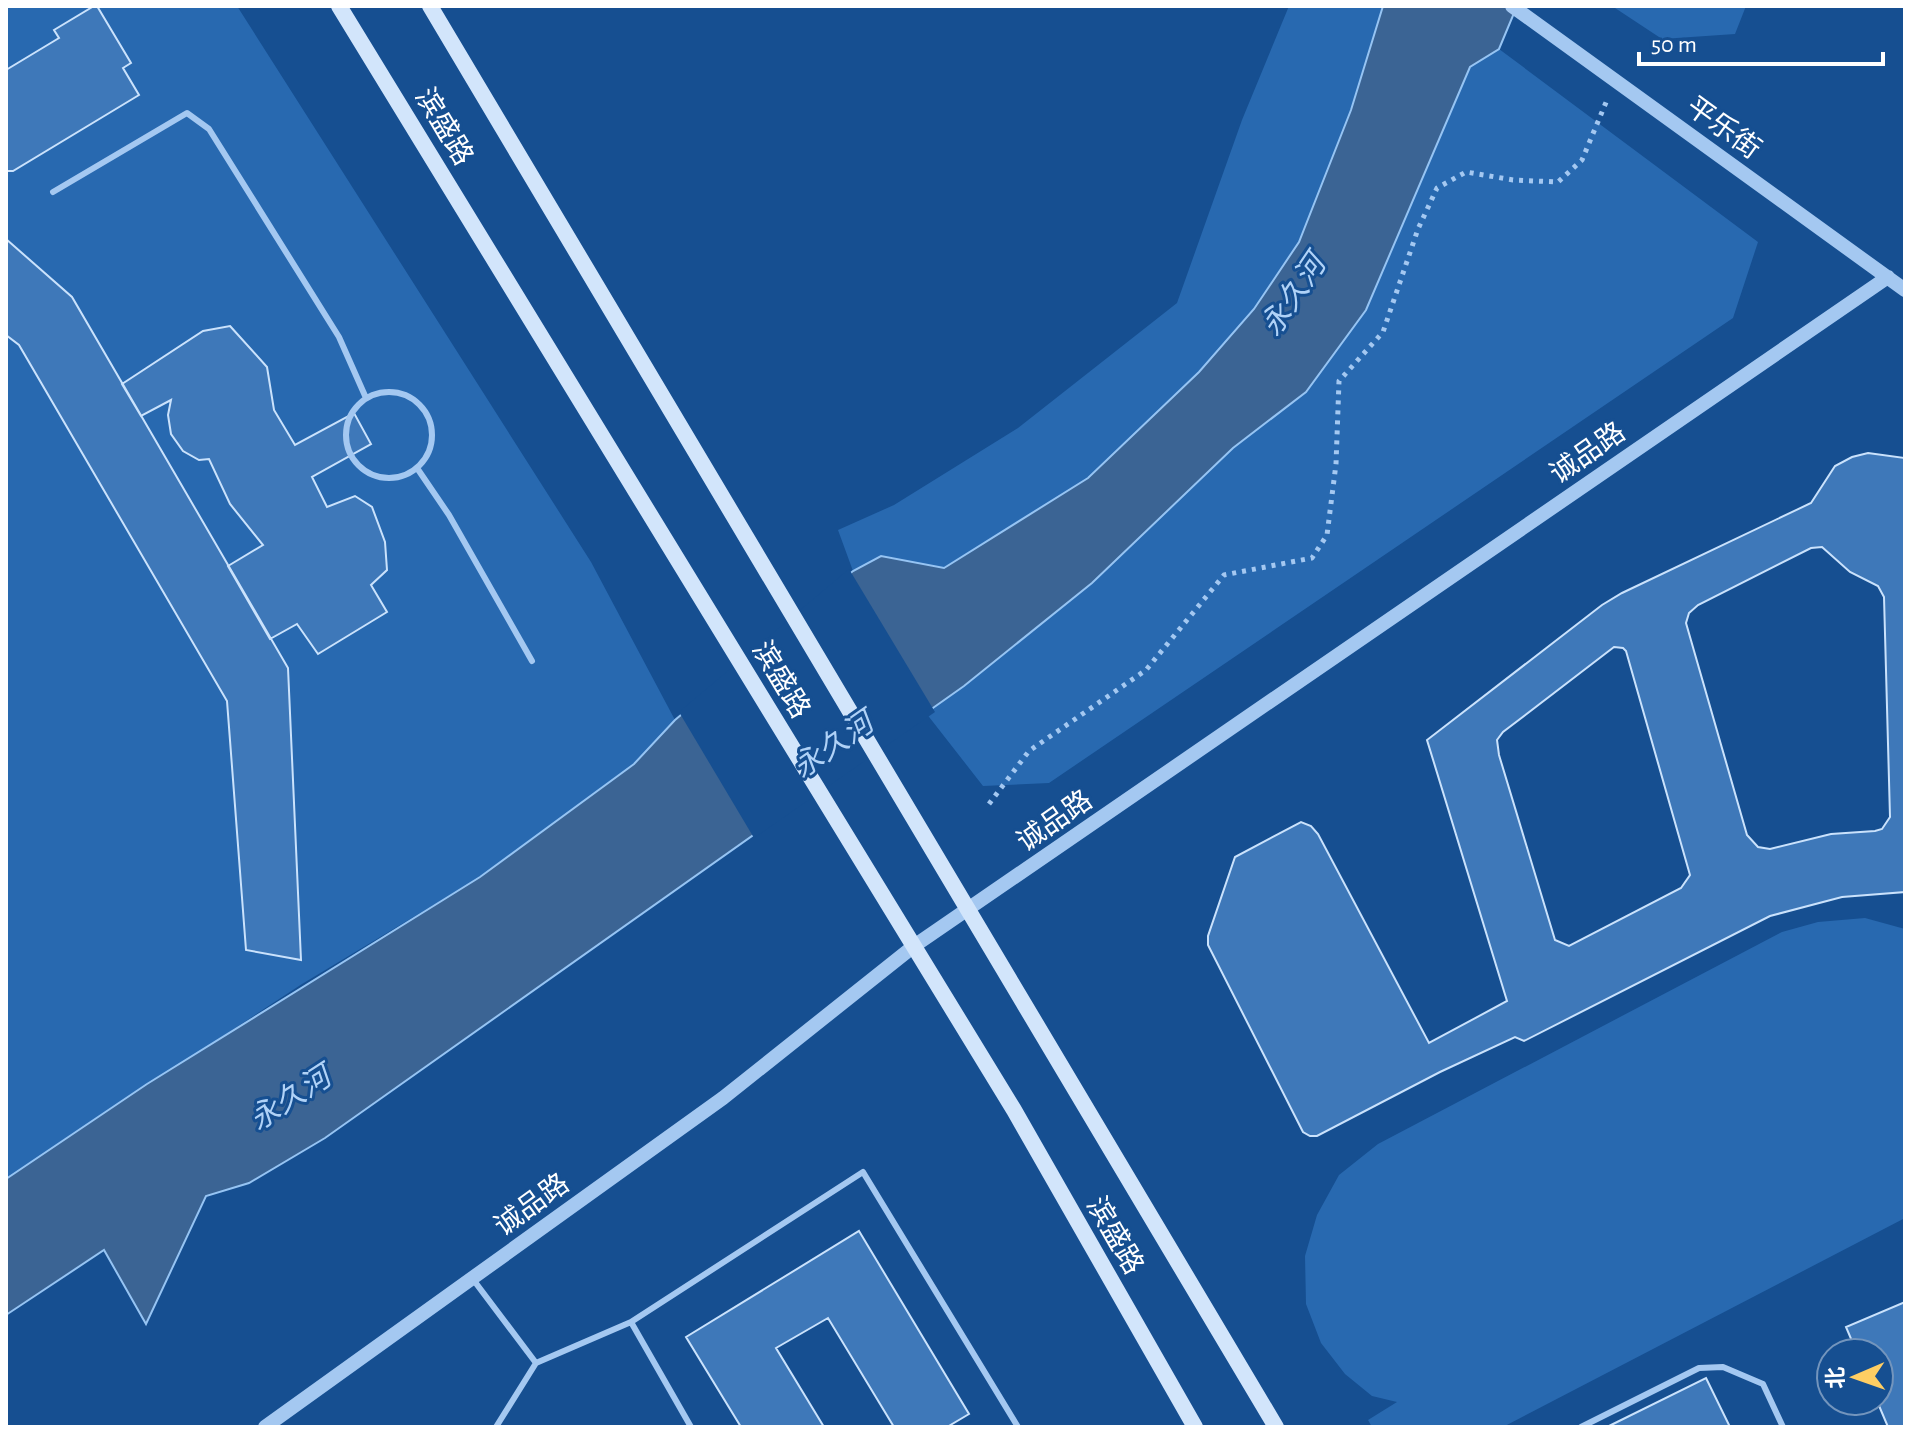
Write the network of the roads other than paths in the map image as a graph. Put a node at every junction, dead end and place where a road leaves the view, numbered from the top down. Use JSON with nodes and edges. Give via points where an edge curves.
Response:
{"nodes":[{"id":1,"x":339,"y":6,"type":"edge"},
{"id":2,"x":430,"y":6,"type":"edge"},
{"id":3,"x":1512,"y":6,"type":"edge"},
{"id":4,"x":53,"y":192,"type":"dead end"},
{"id":5,"x":1888,"y":277,"type":"junction"},
{"id":6,"x":1905,"y":290,"type":"edge"},
{"id":7,"x":366,"y":398,"type":"junction"},
{"id":8,"x":417,"y":468,"type":"junction"},
{"id":9,"x":532,"y":661,"type":"dead end"},
{"id":10,"x":969,"y":909,"type":"junction"},
{"id":11,"x":914,"y":946,"type":"junction"},
{"id":12,"x":472,"y":1278,"type":"junction"},
{"id":13,"x":631,"y":1322,"type":"junction"},
{"id":14,"x":536,"y":1363,"type":"junction"},
{"id":15,"x":265,"y":1427,"type":"edge"},
{"id":16,"x":496,"y":1427,"type":"edge"},
{"id":17,"x":691,"y":1427,"type":"edge"},
{"id":18,"x":1018,"y":1427,"type":"edge"},
{"id":19,"x":1195,"y":1427,"type":"edge"},
{"id":20,"x":1276,"y":1427,"type":"edge"},
{"id":21,"x":1581,"y":1427,"type":"edge"},
{"id":22,"x":1783,"y":1427,"type":"edge"}],
"edges":[{"from":1,"to":11,"type":"main road","name":"滨盛路"},
{"from":2,"to":10,"type":"main road","name":"滨盛路"},
{"from":3,"to":5,"type":"street","name":"平乐街"},
{"from":4,"to":7,"type":"lane","via":[[187,113],[209,129],[339,337]]},
{"from":5,"to":6,"type":"street","name":"平乐街"},
{"from":5,"to":10,"type":"street","name":"诚品路"},
{"from":7,"to":8,"type":"lane","via":[[402,393],[427,414],[432,440]]},
{"from":7,"to":8,"type":"lane","via":[[346,427],[351,456],[378,477],[405,476]]},
{"from":8,"to":9,"type":"lane"},
{"from":10,"to":11,"type":"street","name":"诚品路"},
{"from":10,"to":20,"type":"main road","name":"滨盛路"},
{"from":11,"to":12,"type":"street","name":"诚品路","via":[[723,1098]]},
{"from":11,"to":19,"type":"main road","name":"滨盛路"},
{"from":12,"to":14,"type":"lane"},
{"from":12,"to":15,"type":"street","name":"诚品路"},
{"from":13,"to":14,"type":"lane"},
{"from":13,"to":17,"type":"lane"},
{"from":13,"to":18,"type":"lane","via":[[863,1172]]},
{"from":14,"to":16,"type":"lane"},
{"from":21,"to":22,"type":"lane","via":[[1699,1368],[1723,1367],[1763,1384]]}]}
